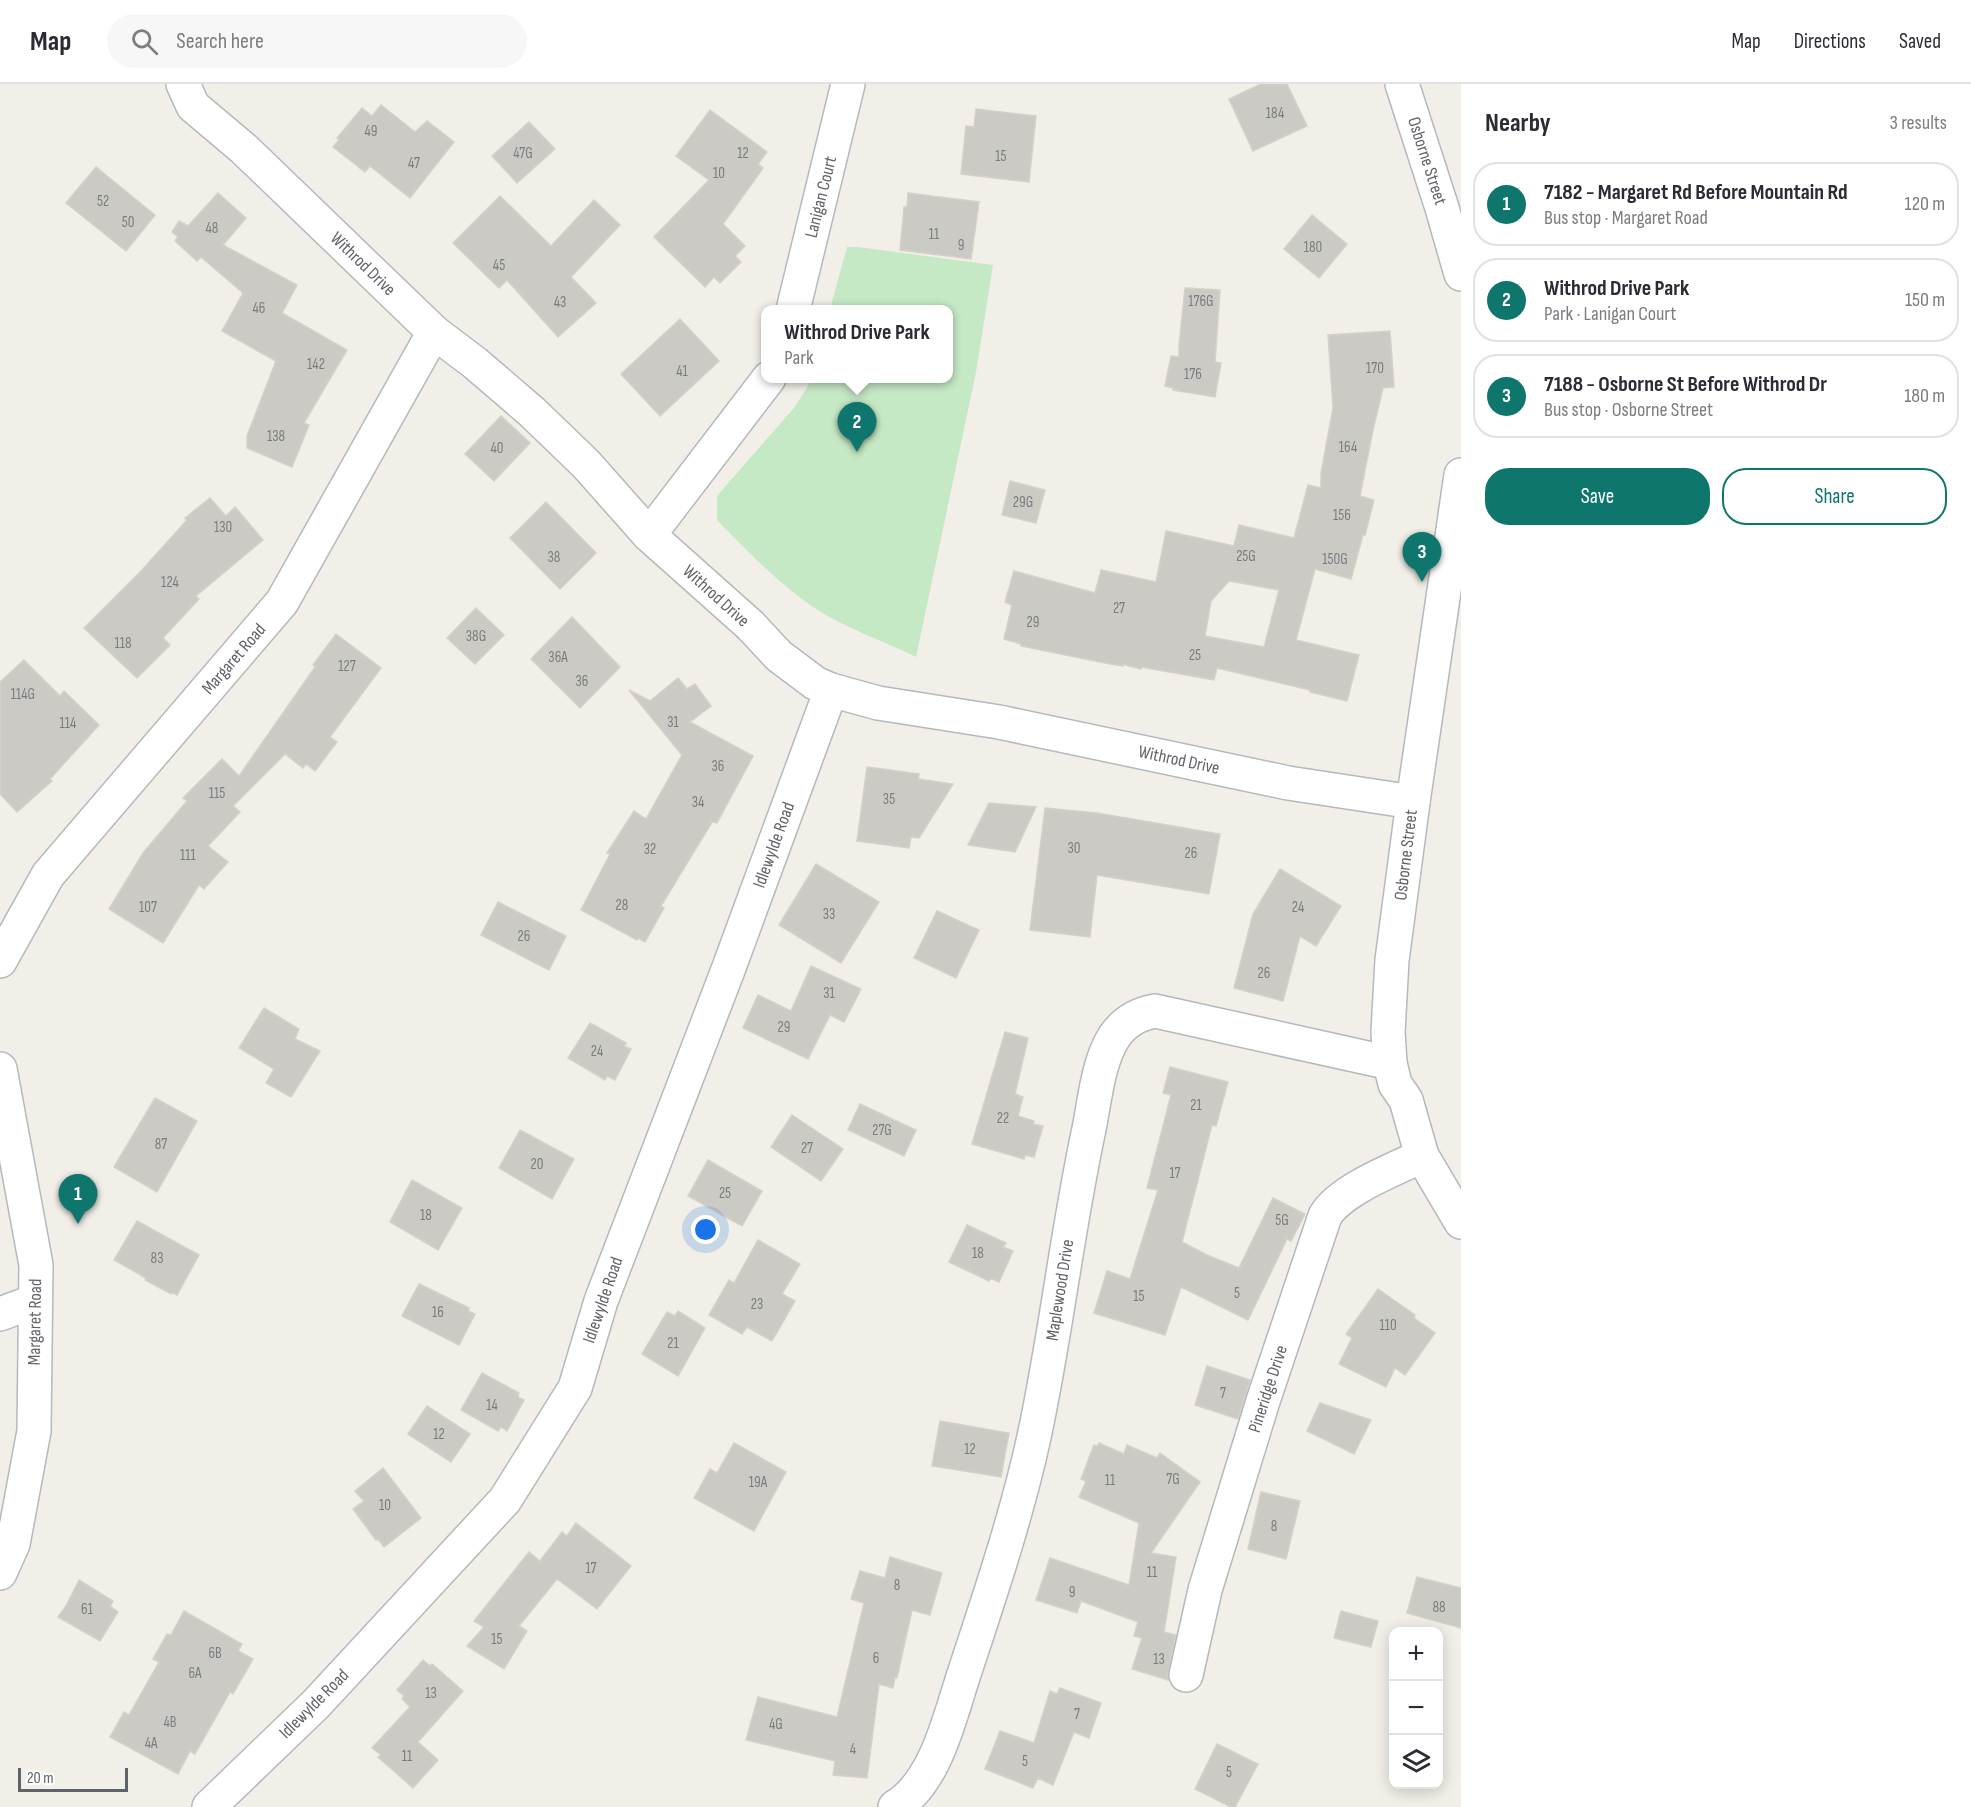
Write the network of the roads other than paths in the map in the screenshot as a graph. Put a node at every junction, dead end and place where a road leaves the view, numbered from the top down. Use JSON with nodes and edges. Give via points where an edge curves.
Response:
{"nodes":[{"id":1,"x":183,"y":84,"type":"edge"},
{"id":2,"x":848,"y":84,"type":"edge"},
{"id":3,"x":1402,"y":84,"type":"edge"},
{"id":4,"x":1461,"y":274,"type":"edge"},
{"id":5,"x":794,"y":305,"type":"edge"},
{"id":6,"x":434,"y":332,"type":"junction"},
{"id":7,"x":765,"y":383,"type":"edge"},
{"id":8,"x":1461,"y":474,"type":"edge"},
{"id":9,"x":649,"y":536,"type":"junction"},
{"id":10,"x":831,"y":690,"type":"junction"},
{"id":11,"x":1413,"y":802,"type":"junction"},
{"id":12,"x":0,"y":961,"type":"edge"},
{"id":13,"x":1390,"y":1063,"type":"junction"},
{"id":14,"x":0,"y":1069,"type":"edge"},
{"id":15,"x":1422,"y":1156,"type":"junction"},
{"id":16,"x":1461,"y":1222,"type":"edge"},
{"id":17,"x":35,"y":1300,"type":"junction"},
{"id":18,"x":0,"y":1314,"type":"edge"},
{"id":19,"x":0,"y":1573,"type":"edge"},
{"id":20,"x":1186,"y":1676,"type":"dead end"},
{"id":21,"x":209,"y":1807,"type":"edge"},
{"id":22,"x":895,"y":1807,"type":"edge"}],
"edges":[{"from":1,"to":6,"type":"street","name":"Withrod Drive","via":[[194,106]]},
{"from":2,"to":5,"type":"street","name":"Lanigan Court"},
{"from":3,"to":4,"type":"street","name":"Osborne Street"},
{"from":6,"to":9,"type":"street","name":"Withrod Drive","via":[[532,412],[586,464]]},
{"from":6,"to":12,"type":"street","name":"Margaret Road","via":[[282,602],[48,875]]},
{"from":7,"to":9,"type":"street"},
{"from":8,"to":11,"type":"street","name":"Osborne Street"},
{"from":9,"to":10,"type":"street","name":"Withrod Drive","via":[[750,625],[779,656]]},
{"from":10,"to":11,"type":"street","name":"Withrod Drive","via":[[878,703],[999,722],[1288,783]]},
{"from":10,"to":21,"type":"street","name":"Idlewylde Road","via":[[601,1301],[575,1388],[505,1500],[316,1704]]},
{"from":11,"to":13,"type":"street","name":"Osborne Street","via":[[1392,960]]},
{"from":13,"to":15,"type":"street","name":"Osborne Street","via":[[1395,1084],[1406,1100]]},
{"from":13,"to":22,"type":"street","name":"Maplewood Drive","via":[[1155,1011],[1133,1018],[1114,1038],[1103,1065],[1080,1173],[1034,1438],[1012,1528],[940,1743],[920,1784]]},
{"from":14,"to":17,"type":"street","name":"Margaret Road","via":[[36,1265]]},
{"from":15,"to":16,"type":"street","name":"Osborne Street"},
{"from":15,"to":20,"type":"street","name":"Pineridge Drive","via":[[1345,1195],[1325,1216],[1205,1590]]},
{"from":17,"to":18,"type":"street"},
{"from":17,"to":19,"type":"street","name":"Margaret Road","via":[[34,1431],[13,1544]]}]}
